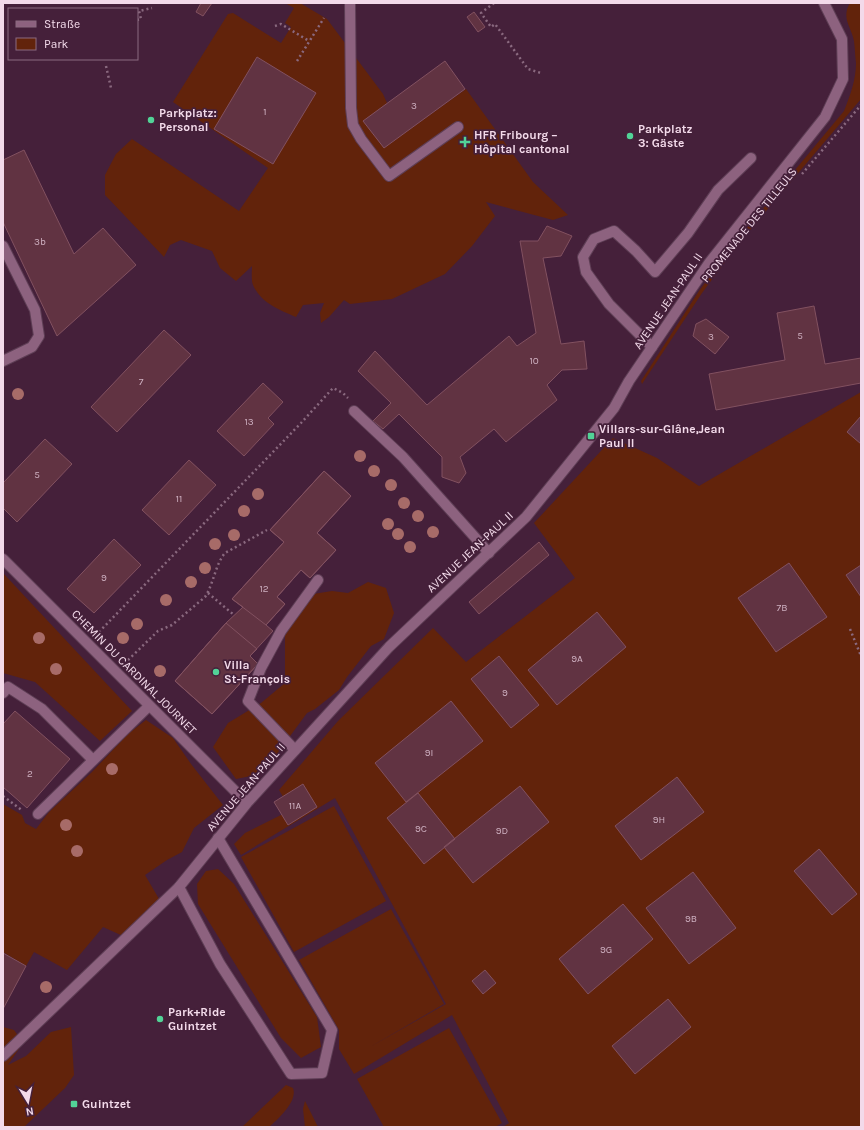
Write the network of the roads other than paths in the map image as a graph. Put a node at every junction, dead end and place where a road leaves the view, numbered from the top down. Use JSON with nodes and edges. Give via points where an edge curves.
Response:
{"nodes":[{"id":1,"x":350,"y":3,"type":"edge"},
{"id":2,"x":824,"y":3,"type":"edge"},
{"id":3,"x":458,"y":128,"type":"dead end"},
{"id":4,"x":751,"y":158,"type":"dead end"},
{"id":5,"x":3,"y":246,"type":"edge"},
{"id":6,"x":652,"y":346,"type":"junction"},
{"id":7,"x":3,"y":361,"type":"edge"},
{"id":8,"x":354,"y":411,"type":"road end"},
{"id":9,"x":489,"y":553,"type":"junction"},
{"id":10,"x":3,"y":559,"type":"edge"},
{"id":11,"x":318,"y":580,"type":"dead end"},
{"id":12,"x":3,"y":693,"type":"edge"},
{"id":13,"x":149,"y":706,"type":"junction"},
{"id":14,"x":295,"y":750,"type":"junction"},
{"id":15,"x":93,"y":760,"type":"junction"},
{"id":16,"x":247,"y":803,"type":"junction"},
{"id":17,"x":38,"y":814,"type":"road end"},
{"id":18,"x":218,"y":838,"type":"junction"},
{"id":19,"x":179,"y":886,"type":"junction"},
{"id":20,"x":3,"y":1056,"type":"edge"}],
"edges":[{"from":1,"to":3,"type":"street","via":[[353,125],[390,176]]},
{"from":2,"to":6,"type":"street","name":"AVENUE JEAN-PAUL II","via":[[842,40],[843,79],[825,117],[709,263]]},
{"from":4,"to":6,"type":"street","via":[[718,190],[688,233],[655,272],[614,231],[594,239],[583,257],[586,272],[609,304]]},
{"from":5,"to":7,"type":"street","via":[[35,310],[39,336],[32,347]]},
{"from":6,"to":9,"type":"street","name":"AVENUE JEAN-PAUL II","via":[[614,408],[526,517]]},
{"from":8,"to":9,"type":"street","via":[[403,457]]},
{"from":9,"to":14,"type":"street","name":"AVENUE JEAN-PAUL II","via":[[389,647]]},
{"from":10,"to":13,"type":"street","name":"CHEMIN DU CARDINAL JOURNET"},
{"from":11,"to":14,"type":"street","via":[[281,631],[261,668],[248,701]]},
{"from":12,"to":15,"type":"street","via":[[8,687],[42,709]]},
{"from":13,"to":15,"type":"street"},
{"from":13,"to":16,"type":"street","name":"CHEMIN DU CARDINAL JOURNET"},
{"from":14,"to":16,"type":"street","name":"AVENUE JEAN-PAUL II"},
{"from":15,"to":17,"type":"street"},
{"from":16,"to":18,"type":"street","name":"AVENUE JEAN-PAUL II"},
{"from":18,"to":19,"type":"street","name":"AVENUE JEAN-PAUL II"},
{"from":18,"to":19,"type":"street","via":[[332,1030],[322,1073],[291,1074],[220,964]]},
{"from":19,"to":20,"type":"street","name":"AVENUE JEAN-PAUL II"}]}
